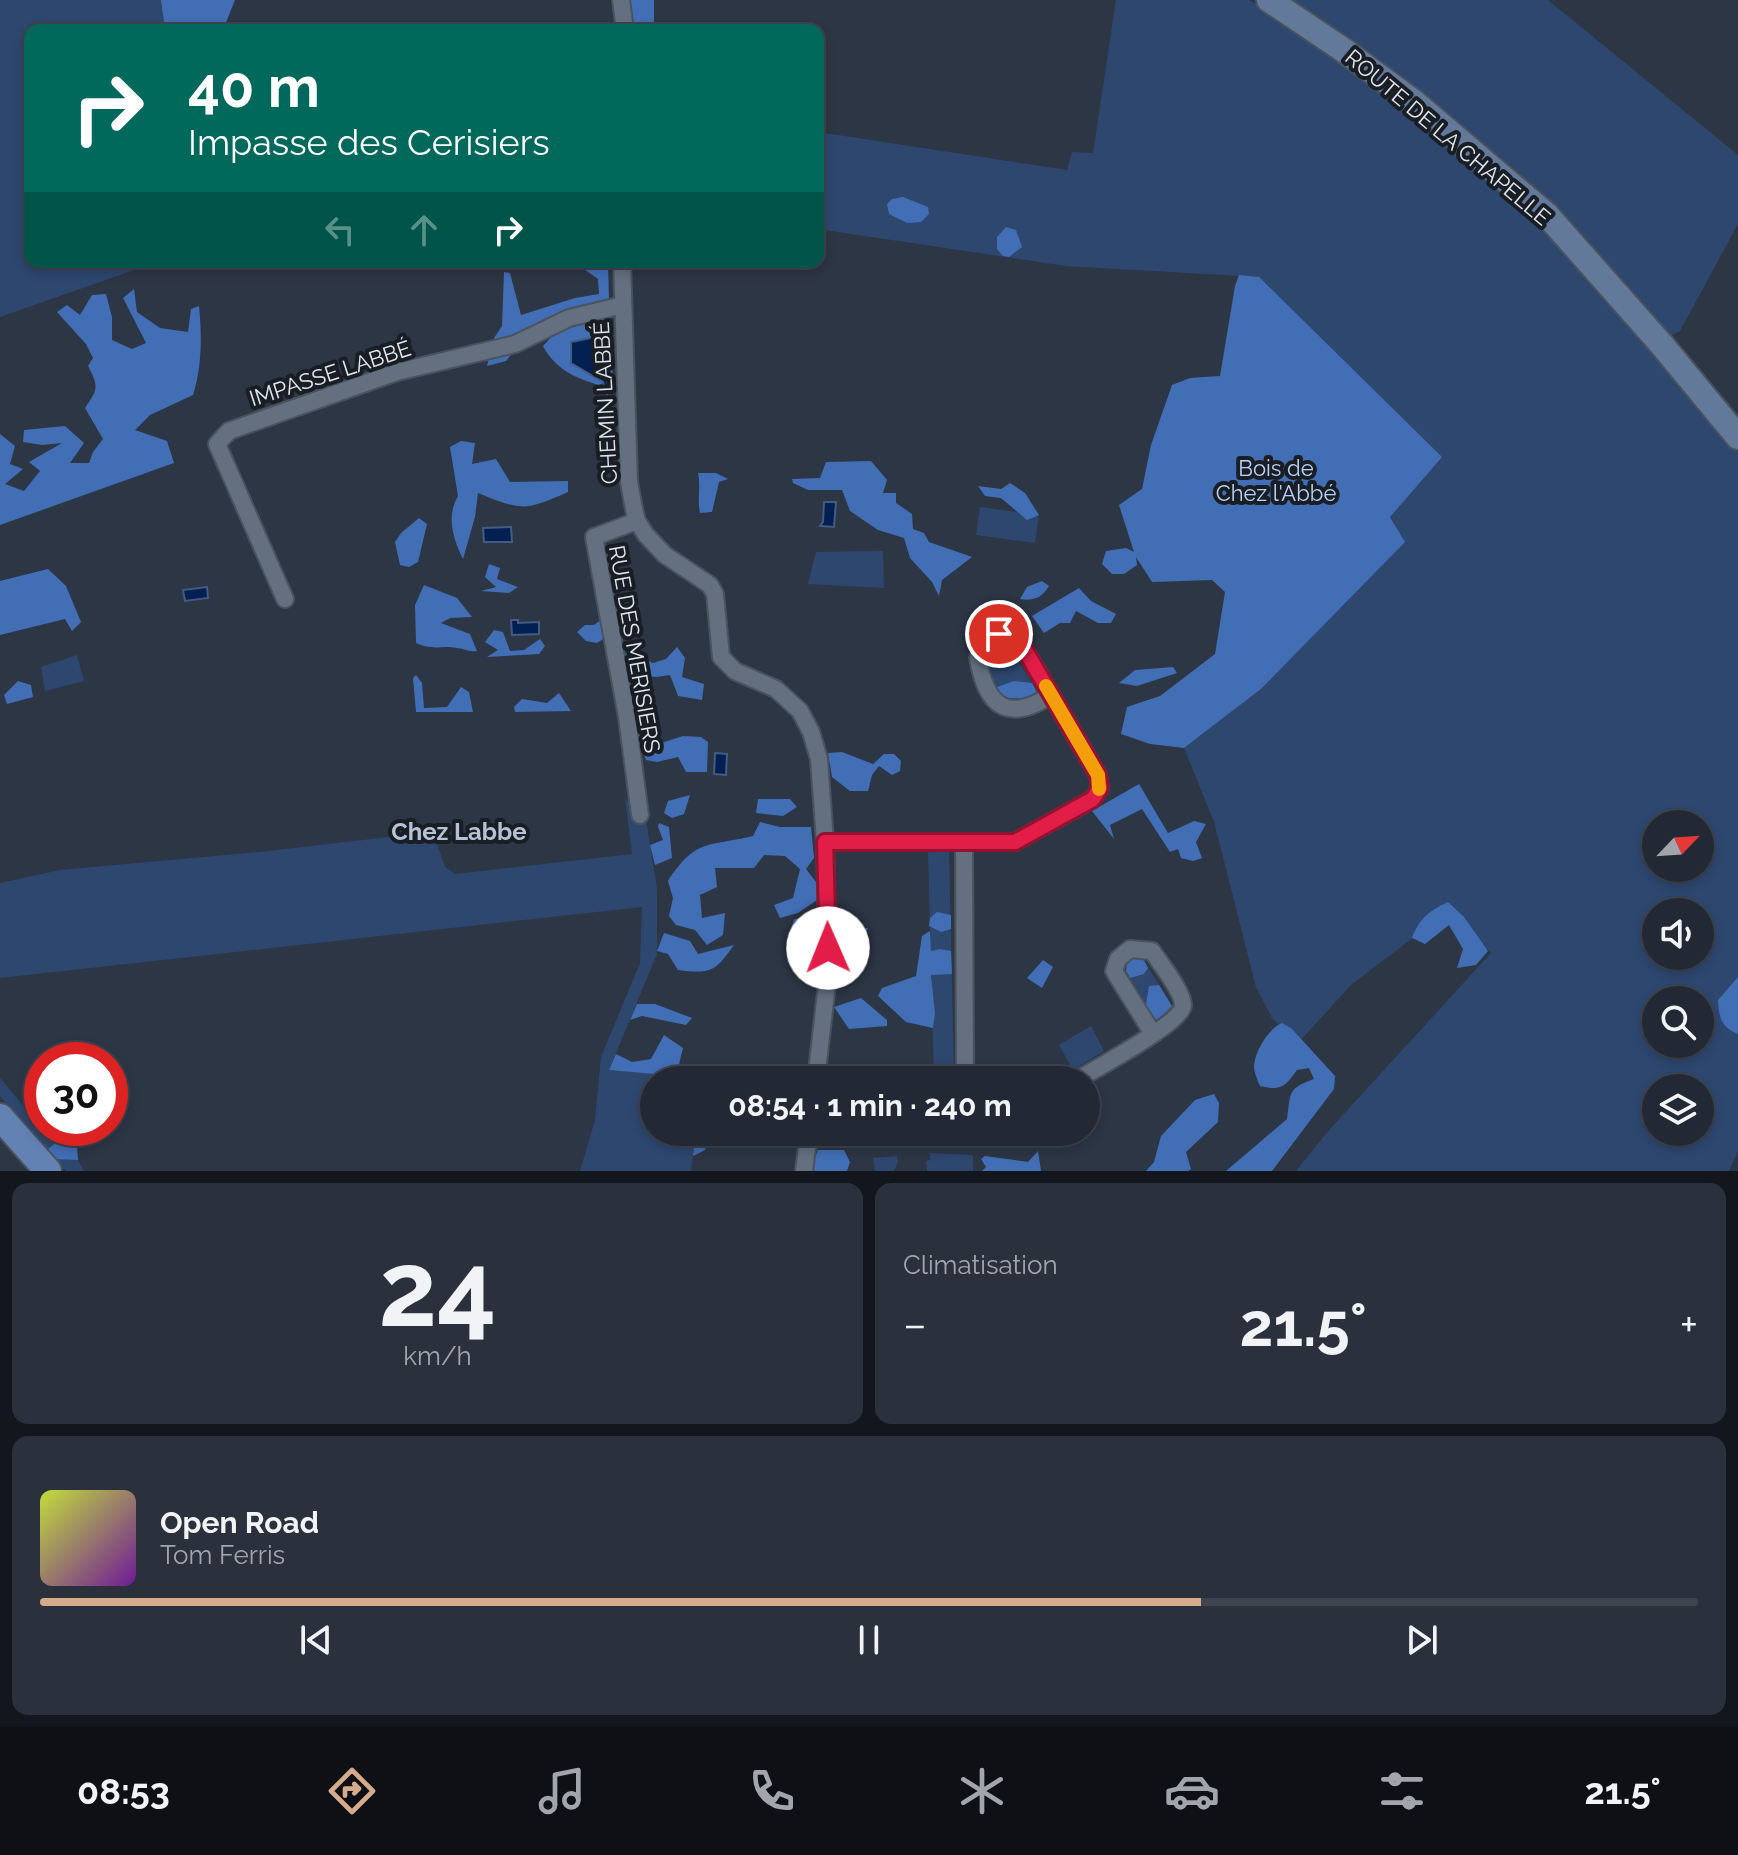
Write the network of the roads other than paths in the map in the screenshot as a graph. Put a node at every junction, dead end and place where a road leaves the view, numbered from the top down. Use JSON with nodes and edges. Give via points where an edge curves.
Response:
{"nodes":[{"id":1,"x":621,"y":0,"type":"edge"},
{"id":2,"x":1269,"y":0,"type":"edge"},
{"id":3,"x":624,"y":24,"type":"edge"},
{"id":4,"x":622,"y":268,"type":"edge"},
{"id":5,"x":623,"y":305,"type":"junction"},
{"id":6,"x":1738,"y":437,"type":"edge"},
{"id":7,"x":637,"y":521,"type":"junction"},
{"id":8,"x":285,"y":599,"type":"dead end"},
{"id":9,"x":1051,"y":695,"type":"junction"},
{"id":10,"x":640,"y":815,"type":"dead end"},
{"id":11,"x":825,"y":842,"type":"junction"},
{"id":12,"x":964,"y":842,"type":"junction"},
{"id":13,"x":1153,"y":1034,"type":"junction"},
{"id":14,"x":818,"y":1066,"type":"edge"},
{"id":15,"x":965,"y":1066,"type":"edge"},
{"id":16,"x":1100,"y":1066,"type":"edge"},
{"id":17,"x":0,"y":1117,"type":"edge"},
{"id":18,"x":807,"y":1146,"type":"edge"},
{"id":19,"x":48,"y":1171,"type":"edge"},
{"id":20,"x":804,"y":1171,"type":"edge"}],
"edges":[{"from":1,"to":3,"type":"street"},
{"from":2,"to":6,"type":"main road","name":"ROUTE DE LA CHAPELLE","via":[[1414,102],[1547,215]]},
{"from":4,"to":5,"type":"street","name":"CHEMIN LABBÉ"},
{"from":5,"to":7,"type":"street","name":"CHEMIN LABBÉ","via":[[629,482]]},
{"from":5,"to":8,"type":"street","name":"IMPASSE LABBÉ","via":[[569,318],[515,344],[397,372],[229,431],[217,444]]},
{"from":7,"to":10,"type":"street","name":"RUE DES MERISIERS","via":[[594,537]]},
{"from":7,"to":11,"type":"street","name":"CHEMIN LABBÉ","via":[[665,555],[710,585],[721,657],[735,671],[776,689],[800,711],[819,759]]},
{"from":9,"to":9,"type":"street","via":[[1019,640],[999,634],[982,649],[980,671],[1000,705],[1032,708]]},
{"from":9,"to":12,"type":"street","via":[[1098,775],[1100,788],[1093,799],[1015,842]]},
{"from":11,"to":12,"type":"street"},
{"from":11,"to":14,"type":"street","name":"CHEMIN LABBÉ","via":[[828,975]]},
{"from":12,"to":15,"type":"street"},
{"from":13,"to":13,"type":"street","via":[[1176,1019],[1183,1000],[1152,951],[1130,949],[1114,971]]},
{"from":13,"to":16,"type":"street"},
{"from":17,"to":19,"type":"main road"},
{"from":18,"to":20,"type":"street"}]}
